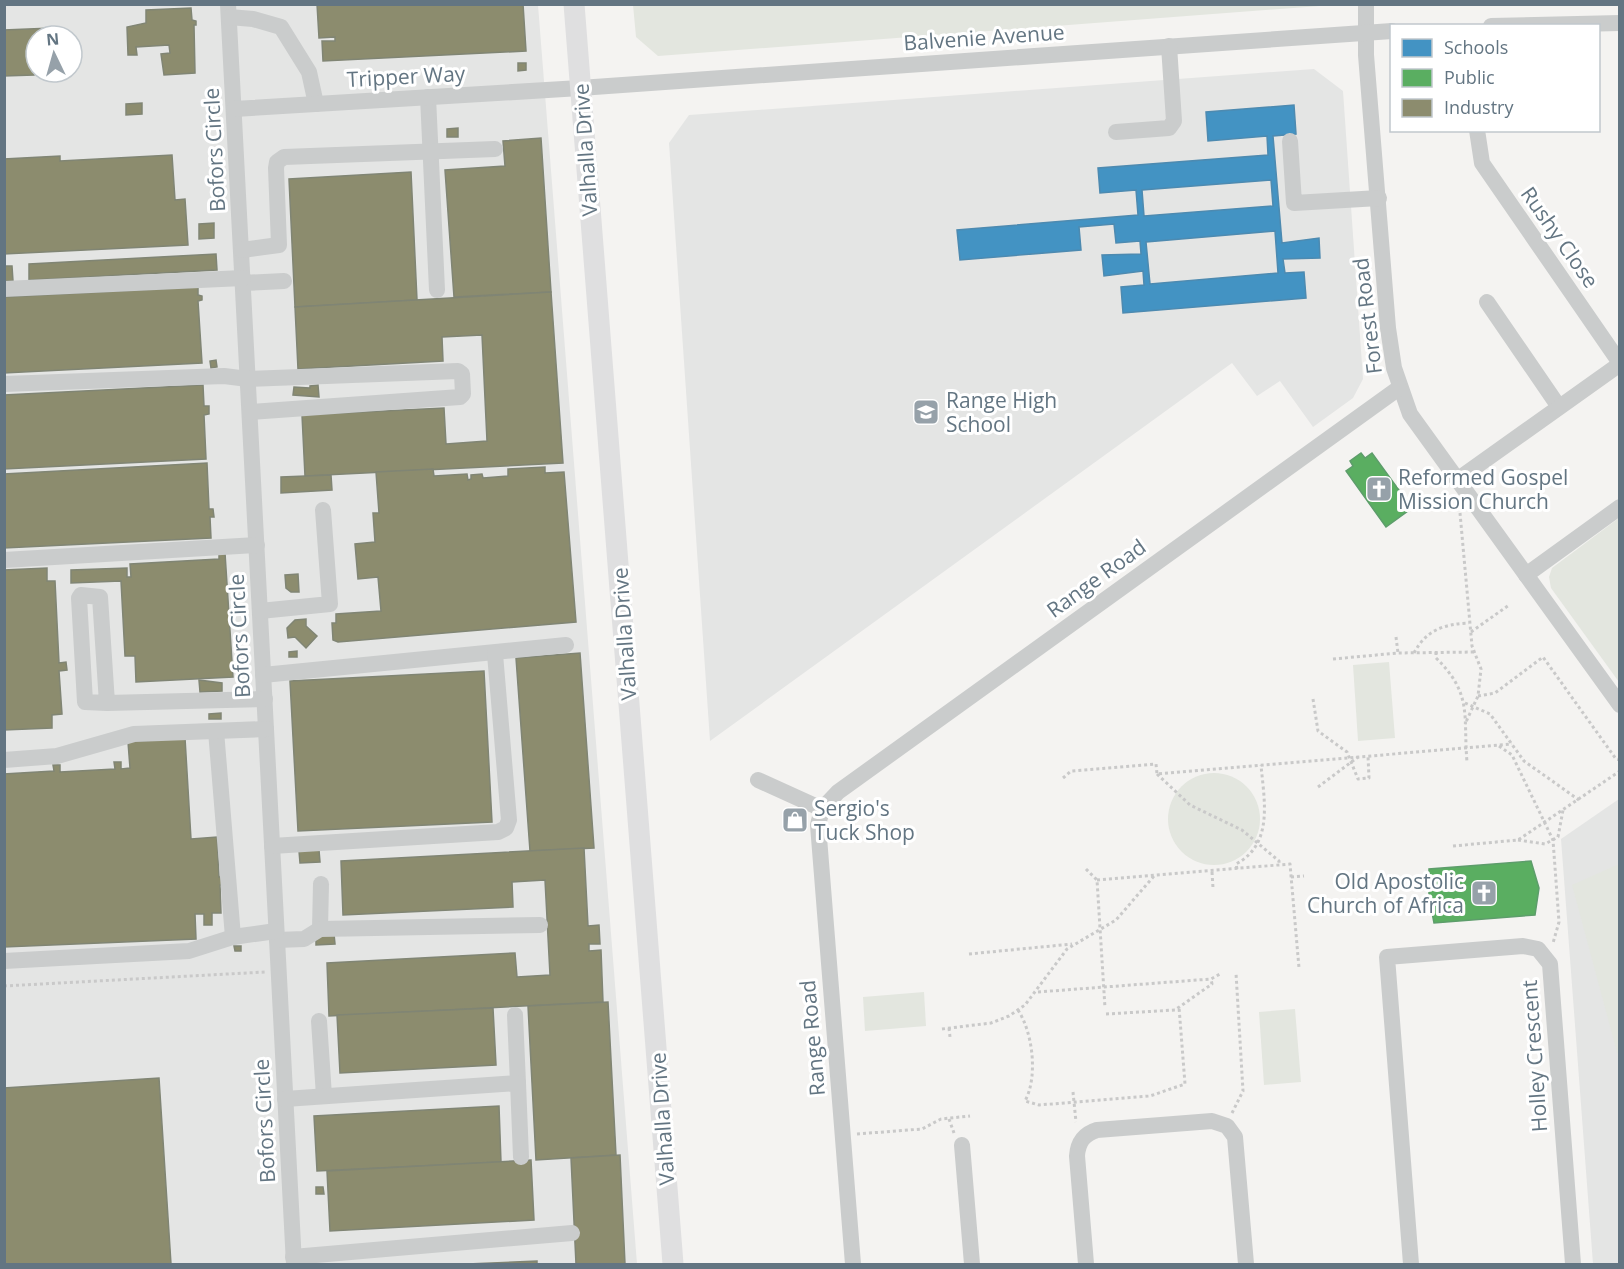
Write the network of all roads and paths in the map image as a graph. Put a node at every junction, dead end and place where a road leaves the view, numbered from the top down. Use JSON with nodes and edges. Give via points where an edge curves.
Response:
{"nodes":[{"id":1,"x":574,"y":4,"type":"edge"},
{"id":2,"x":1366,"y":4,"type":"edge"},
{"id":3,"x":229,"y":11,"type":"edge"},
{"id":4,"x":1620,"y":23,"type":"edge"},
{"id":5,"x":1577,"y":24,"type":"edge"},
{"id":6,"x":1390,"y":31,"type":"edge"},
{"id":7,"x":1366,"y":32,"type":"junction"},
{"id":8,"x":1168,"y":46,"type":"junction"},
{"id":9,"x":580,"y":88,"type":"junction"},
{"id":10,"x":428,"y":97,"type":"junction"},
{"id":11,"x":315,"y":104,"type":"junction"},
{"id":12,"x":234,"y":109,"type":"junction"},
{"id":13,"x":1116,"y":132,"type":"dead end"},
{"id":14,"x":1477,"y":132,"type":"edge"},
{"id":15,"x":1290,"y":141,"type":"dead end"},
{"id":16,"x":495,"y":149,"type":"dead end"},
{"id":17,"x":430,"y":152,"type":"junction"},
{"id":18,"x":1379,"y":198,"type":"junction"},
{"id":19,"x":242,"y":250,"type":"junction"},
{"id":20,"x":243,"y":280,"type":"junction"},
{"id":21,"x":284,"y":281,"type":"dead end"},
{"id":22,"x":4,"y":289,"type":"edge"},
{"id":23,"x":437,"y":290,"type":"dead end"},
{"id":24,"x":1486,"y":302,"type":"dead end"},
{"id":25,"x":1620,"y":364,"type":"edge"},
{"id":26,"x":248,"y":379,"type":"junction"},
{"id":27,"x":4,"y":384,"type":"edge"},
{"id":28,"x":1399,"y":388,"type":"junction"},
{"id":29,"x":1559,"y":407,"type":"junction"},
{"id":30,"x":250,"y":412,"type":"junction"},
{"id":31,"x":1457,"y":480,"type":"junction"},
{"id":32,"x":1460,"y":505,"type":"dead end"},
{"id":33,"x":1620,"y":507,"type":"edge"},
{"id":34,"x":323,"y":510,"type":"dead end"},
{"id":35,"x":257,"y":545,"type":"junction"},
{"id":36,"x":4,"y":560,"type":"edge"},
{"id":37,"x":1526,"y":575,"type":"junction"},
{"id":38,"x":1509,"y":605,"type":"dead end"},
{"id":39,"x":260,"y":611,"type":"junction"},
{"id":40,"x":1470,"y":623,"type":"junction"},
{"id":41,"x":1471,"y":632,"type":"junction"},
{"id":42,"x":1396,"y":637,"type":"dead end"},
{"id":43,"x":566,"y":645,"type":"dead end"},
{"id":44,"x":1436,"y":652,"type":"junction"},
{"id":45,"x":1475,"y":652,"type":"junction"},
{"id":46,"x":1398,"y":653,"type":"junction"},
{"id":47,"x":1414,"y":653,"type":"junction"},
{"id":48,"x":495,"y":654,"type":"junction"},
{"id":49,"x":1333,"y":659,"type":"dead end"},
{"id":50,"x":263,"y":675,"type":"junction"},
{"id":51,"x":1478,"y":696,"type":"junction"},
{"id":52,"x":264,"y":699,"type":"junction"},
{"id":53,"x":1313,"y":699,"type":"dead end"},
{"id":54,"x":107,"y":703,"type":"junction"},
{"id":55,"x":1465,"y":703,"type":"junction"},
{"id":56,"x":1620,"y":705,"type":"edge"},
{"id":57,"x":1474,"y":707,"type":"junction"},
{"id":58,"x":1465,"y":724,"type":"junction"},
{"id":59,"x":266,"y":729,"type":"junction"},
{"id":60,"x":216,"y":731,"type":"junction"},
{"id":61,"x":1512,"y":744,"type":"junction"},
{"id":62,"x":1497,"y":745,"type":"junction"},
{"id":63,"x":1466,"y":748,"type":"junction"},
{"id":64,"x":1368,"y":756,"type":"junction"},
{"id":65,"x":1358,"y":757,"type":"junction"},
{"id":66,"x":1349,"y":758,"type":"junction"},
{"id":67,"x":1246,"y":759,"type":"dead end"},
{"id":68,"x":4,"y":760,"type":"edge"},
{"id":69,"x":1620,"y":760,"type":"edge"},
{"id":70,"x":1467,"y":762,"type":"dead end"},
{"id":71,"x":1351,"y":763,"type":"junction"},
{"id":72,"x":1261,"y":765,"type":"junction"},
{"id":73,"x":1247,"y":766,"type":"junction"},
{"id":74,"x":1620,"y":771,"type":"edge"},
{"id":75,"x":1157,"y":774,"type":"junction"},
{"id":76,"x":1063,"y":778,"type":"dead end"},
{"id":77,"x":1363,"y":779,"type":"junction"},
{"id":78,"x":758,"y":780,"type":"dead end"},
{"id":79,"x":1368,"y":786,"type":"dead end"},
{"id":80,"x":1318,"y":787,"type":"dead end"},
{"id":81,"x":1579,"y":800,"type":"junction"},
{"id":82,"x":822,"y":809,"type":"junction"},
{"id":83,"x":1563,"y":810,"type":"junction"},
{"id":84,"x":1544,"y":821,"type":"junction"},
{"id":85,"x":1518,"y":840,"type":"junction"},
{"id":86,"x":1553,"y":840,"type":"junction"},
{"id":87,"x":1258,"y":845,"type":"junction"},
{"id":88,"x":272,"y":846,"type":"junction"},
{"id":89,"x":1453,"y":846,"type":"dead end"},
{"id":90,"x":1279,"y":865,"type":"junction"},
{"id":91,"x":1086,"y":869,"type":"dead end"},
{"id":92,"x":1237,"y":869,"type":"junction"},
{"id":93,"x":1211,"y":871,"type":"junction"},
{"id":94,"x":1154,"y":875,"type":"junction"},
{"id":95,"x":1304,"y":876,"type":"dead end"},
{"id":96,"x":1291,"y":877,"type":"junction"},
{"id":97,"x":1097,"y":880,"type":"junction"},
{"id":98,"x":321,"y":884,"type":"dead end"},
{"id":99,"x":1213,"y":888,"type":"dead end"},
{"id":100,"x":540,"y":925,"type":"dead end"},
{"id":101,"x":1101,"y":928,"type":"junction"},
{"id":102,"x":320,"y":929,"type":"junction"},
{"id":103,"x":277,"y":936,"type":"junction"},
{"id":104,"x":233,"y":937,"type":"junction"},
{"id":105,"x":1073,"y":944,"type":"junction"},
{"id":106,"x":1544,"y":953,"type":"junction"},
{"id":107,"x":969,"y":954,"type":"dead end"},
{"id":108,"x":4,"y":961,"type":"edge"},
{"id":109,"x":1299,"y":968,"type":"dead end"},
{"id":110,"x":279,"y":972,"type":"junction"},
{"id":111,"x":1236,"y":973,"type":"dead end"},
{"id":112,"x":1220,"y":974,"type":"dead end"},
{"id":113,"x":1211,"y":979,"type":"junction"},
{"id":114,"x":4,"y":986,"type":"edge"},
{"id":115,"x":1106,"y":987,"type":"junction"},
{"id":116,"x":1038,"y":992,"type":"junction"},
{"id":117,"x":1179,"y":1007,"type":"junction"},
{"id":118,"x":1105,"y":1008,"type":"dead end"},
{"id":119,"x":1018,"y":1010,"type":"junction"},
{"id":120,"x":1106,"y":1014,"type":"dead end"},
{"id":121,"x":515,"y":1015,"type":"dead end"},
{"id":122,"x":319,"y":1021,"type":"dead end"},
{"id":123,"x":949,"y":1028,"type":"junction"},
{"id":124,"x":942,"y":1029,"type":"dead end"},
{"id":125,"x":950,"y":1037,"type":"dead end"},
{"id":126,"x":518,"y":1083,"type":"junction"},
{"id":127,"x":1073,"y":1092,"type":"dead end"},
{"id":128,"x":324,"y":1096,"type":"junction"},
{"id":129,"x":285,"y":1099,"type":"junction"},
{"id":130,"x":1074,"y":1102,"type":"junction"},
{"id":131,"x":970,"y":1116,"type":"dead end"},
{"id":132,"x":1227,"y":1126,"type":"junction"},
{"id":133,"x":1077,"y":1127,"type":"dead end"},
{"id":134,"x":855,"y":1134,"type":"dead end"},
{"id":135,"x":962,"y":1145,"type":"dead end"},
{"id":136,"x":520,"y":1157,"type":"dead end"},
{"id":137,"x":572,"y":1233,"type":"dead end"},
{"id":138,"x":293,"y":1261,"type":"edge"},
{"id":139,"x":673,"y":1264,"type":"edge"},
{"id":140,"x":853,"y":1264,"type":"edge"},
{"id":141,"x":972,"y":1264,"type":"edge"},
{"id":142,"x":1086,"y":1264,"type":"edge"},
{"id":143,"x":1246,"y":1264,"type":"edge"},
{"id":144,"x":1411,"y":1264,"type":"edge"},
{"id":145,"x":1573,"y":1264,"type":"edge"}],
"edges":[{"from":1,"to":9,"type":"main road","name":"Valhalla Drive"},
{"from":2,"to":7,"type":"street","name":"Forest Road"},
{"from":3,"to":11,"type":"street","via":[[281,27],[309,72]]},
{"from":3,"to":12,"type":"street","name":"Bofors Circle"},
{"from":4,"to":5,"type":"street"},
{"from":6,"to":7,"type":"street","name":"Balvenie Avenue"},
{"from":7,"to":8,"type":"street","name":"Balvenie Avenue"},
{"from":7,"to":18,"type":"street","name":"Forest Road"},
{"from":8,"to":9,"type":"street","name":"Balvenie Avenue"},
{"from":8,"to":13,"type":"street","via":[[1174,121],[1169,128]]},
{"from":9,"to":10,"type":"street","name":"Tripper Way"},
{"from":9,"to":139,"type":"main road","name":"Valhalla Drive"},
{"from":10,"to":11,"type":"street","name":"Tripper Way"},
{"from":10,"to":17,"type":"street"},
{"from":11,"to":12,"type":"street","name":"Tripper Way"},
{"from":12,"to":19,"type":"street","name":"Bofors Circle"},
{"from":14,"to":25,"type":"street","name":"Rushy Close","via":[[1482,164]]},
{"from":15,"to":18,"type":"street","via":[[1294,203]]},
{"from":16,"to":17,"type":"street"},
{"from":17,"to":19,"type":"street","via":[[280,159],[276,168],[279,245]]},
{"from":17,"to":23,"type":"street"},
{"from":18,"to":28,"type":"street","name":"Forest Road","via":[[1388,328]]},
{"from":19,"to":20,"type":"street","name":"Bofors Circle"},
{"from":20,"to":21,"type":"street"},
{"from":20,"to":22,"type":"street"},
{"from":20,"to":26,"type":"street","name":"Bofors Circle"},
{"from":24,"to":29,"type":"street"},
{"from":25,"to":29,"type":"street"},
{"from":26,"to":27,"type":"street","via":[[224,376]]},
{"from":26,"to":30,"type":"street","name":"Bofors Circle"},
{"from":26,"to":30,"type":"street","via":[[458,371],[462,374],[460,398]]},
{"from":28,"to":31,"type":"street","name":"Forest Road","via":[[1410,414]]},
{"from":28,"to":82,"type":"street","name":"Range Road","via":[[838,792]]},
{"from":29,"to":31,"type":"street"},
{"from":30,"to":35,"type":"street","name":"Bofors Circle"},
{"from":31,"to":37,"type":"street","name":"Forest Road"},
{"from":32,"to":40,"type":"path"},
{"from":33,"to":37,"type":"street"},
{"from":34,"to":39,"type":"street","via":[[330,604]]},
{"from":35,"to":36,"type":"street"},
{"from":35,"to":39,"type":"street","name":"Bofors Circle"},
{"from":37,"to":56,"type":"street","name":"Forest Road"},
{"from":38,"to":41,"type":"path"},
{"from":39,"to":50,"type":"street","name":"Bofors Circle"},
{"from":40,"to":41,"type":"path"},
{"from":40,"to":47,"type":"path","via":[[1441,626],[1420,641]]},
{"from":41,"to":45,"type":"path"},
{"from":42,"to":46,"type":"path"},
{"from":43,"to":48,"type":"street"},
{"from":44,"to":45,"type":"path"},
{"from":44,"to":47,"type":"path"},
{"from":44,"to":55,"type":"path","via":[[1436,658],[1452,673]]},
{"from":45,"to":51,"type":"path","via":[[1481,669]]},
{"from":46,"to":47,"type":"path"},
{"from":46,"to":49,"type":"path"},
{"from":48,"to":50,"type":"street"},
{"from":48,"to":88,"type":"street","via":[[509,820],[506,828],[498,832]]},
{"from":50,"to":52,"type":"street","name":"Bofors Circle"},
{"from":51,"to":57,"type":"path"},
{"from":51,"to":69,"type":"path","via":[[1495,693],[1543,657]]},
{"from":52,"to":54,"type":"street"},
{"from":52,"to":59,"type":"street","name":"Bofors Circle"},
{"from":53,"to":66,"type":"path","via":[[1318,731],[1341,746]]},
{"from":54,"to":54,"type":"street","via":[[87,704],[83,700],[81,595],[100,597]]},
{"from":55,"to":57,"type":"path"},
{"from":55,"to":58,"type":"path"},
{"from":57,"to":58,"type":"path"},
{"from":57,"to":61,"type":"path","via":[[1490,714]]},
{"from":58,"to":63,"type":"path"},
{"from":59,"to":60,"type":"street"},
{"from":59,"to":88,"type":"street","name":"Bofors Circle"},
{"from":60,"to":68,"type":"street","via":[[134,734],[57,756]]},
{"from":60,"to":104,"type":"street"},
{"from":61,"to":62,"type":"path"},
{"from":61,"to":81,"type":"path","via":[[1524,761]]},
{"from":62,"to":63,"type":"path"},
{"from":62,"to":84,"type":"path","via":[[1512,755]]},
{"from":63,"to":64,"type":"path"},
{"from":63,"to":70,"type":"path"},
{"from":64,"to":65,"type":"path"},
{"from":64,"to":77,"type":"path","via":[[1369,778]]},
{"from":65,"to":66,"type":"path"},
{"from":65,"to":71,"type":"path"},
{"from":66,"to":71,"type":"path"},
{"from":66,"to":72,"type":"path"},
{"from":67,"to":73,"type":"path"},
{"from":71,"to":77,"type":"path","via":[[1358,779]]},
{"from":71,"to":80,"type":"path"},
{"from":72,"to":73,"type":"path"},
{"from":72,"to":87,"type":"path","via":[[1265,815]]},
{"from":73,"to":75,"type":"path"},
{"from":74,"to":81,"type":"path"},
{"from":75,"to":76,"type":"path","via":[[1156,764],[1071,771]]},
{"from":75,"to":87,"type":"path","via":[[1190,805],[1231,823]]},
{"from":77,"to":79,"type":"path"},
{"from":78,"to":82,"type":"street"},
{"from":81,"to":83,"type":"path"},
{"from":82,"to":140,"type":"street","name":"Range Road","via":[[818,825]]},
{"from":83,"to":84,"type":"path"},
{"from":83,"to":86,"type":"path","via":[[1558,837]]},
{"from":84,"to":85,"type":"path"},
{"from":84,"to":86,"type":"path"},
{"from":85,"to":86,"type":"path","via":[[1545,844]]},
{"from":85,"to":89,"type":"path"},
{"from":86,"to":106,"type":"path","via":[[1559,922],[1555,941]]},
{"from":87,"to":90,"type":"path"},
{"from":87,"to":92,"type":"path","via":[[1236,864]]},
{"from":88,"to":103,"type":"street","name":"Bofors Circle"},
{"from":90,"to":92,"type":"path"},
{"from":90,"to":96,"type":"path","via":[[1290,864]]},
{"from":91,"to":97,"type":"path"},
{"from":92,"to":93,"type":"path"},
{"from":93,"to":94,"type":"path"},
{"from":93,"to":99,"type":"path"},
{"from":94,"to":97,"type":"path"},
{"from":94,"to":101,"type":"path","via":[[1126,910]]},
{"from":95,"to":96,"type":"path"},
{"from":96,"to":109,"type":"path"},
{"from":97,"to":101,"type":"path"},
{"from":98,"to":102,"type":"street"},
{"from":100,"to":102,"type":"street"},
{"from":101,"to":105,"type":"path"},
{"from":101,"to":115,"type":"path"},
{"from":102,"to":103,"type":"street","via":[[304,939]]},
{"from":103,"to":104,"type":"street"},
{"from":103,"to":110,"type":"street","name":"Bofors Circle"},
{"from":104,"to":108,"type":"street","via":[[189,951]]},
{"from":105,"to":107,"type":"path"},
{"from":105,"to":116,"type":"path","via":[[1056,961]]},
{"from":106,"to":144,"type":"street","name":"Holley Crescent","via":[[1523,946],[1387,957]]},
{"from":106,"to":145,"type":"street","name":"Holley Crescent","via":[[1550,964]]},
{"from":110,"to":114,"type":"path"},
{"from":110,"to":129,"type":"street","name":"Bofors Circle"},
{"from":111,"to":132,"type":"path","via":[[1243,1091]]},
{"from":112,"to":113,"type":"path"},
{"from":113,"to":115,"type":"path"},
{"from":113,"to":117,"type":"path","via":[[1212,984]]},
{"from":115,"to":116,"type":"path"},
{"from":115,"to":118,"type":"path"},
{"from":116,"to":119,"type":"path"},
{"from":117,"to":120,"type":"path"},
{"from":117,"to":130,"type":"path","via":[[1185,1084],[1150,1096]]},
{"from":119,"to":123,"type":"path","via":[[991,1023]]},
{"from":119,"to":130,"type":"path","via":[[1026,1023],[1033,1080],[1025,1101],[1039,1105]]},
{"from":121,"to":126,"type":"street"},
{"from":122,"to":128,"type":"street"},
{"from":123,"to":124,"type":"path"},
{"from":123,"to":125,"type":"path"},
{"from":126,"to":128,"type":"street"},
{"from":126,"to":136,"type":"street"},
{"from":127,"to":130,"type":"path"},
{"from":128,"to":129,"type":"street"},
{"from":129,"to":138,"type":"street","name":"Bofors Circle"},
{"from":130,"to":133,"type":"path"},
{"from":131,"to":134,"type":"path","via":[[941,1119],[922,1129]]},
{"from":132,"to":142,"type":"street","via":[[1212,1121],[1097,1130],[1084,1136],[1077,1156]]},
{"from":132,"to":143,"type":"street","via":[[1236,1144]]},
{"from":135,"to":141,"type":"street"},
{"from":137,"to":138,"type":"street"}]}
